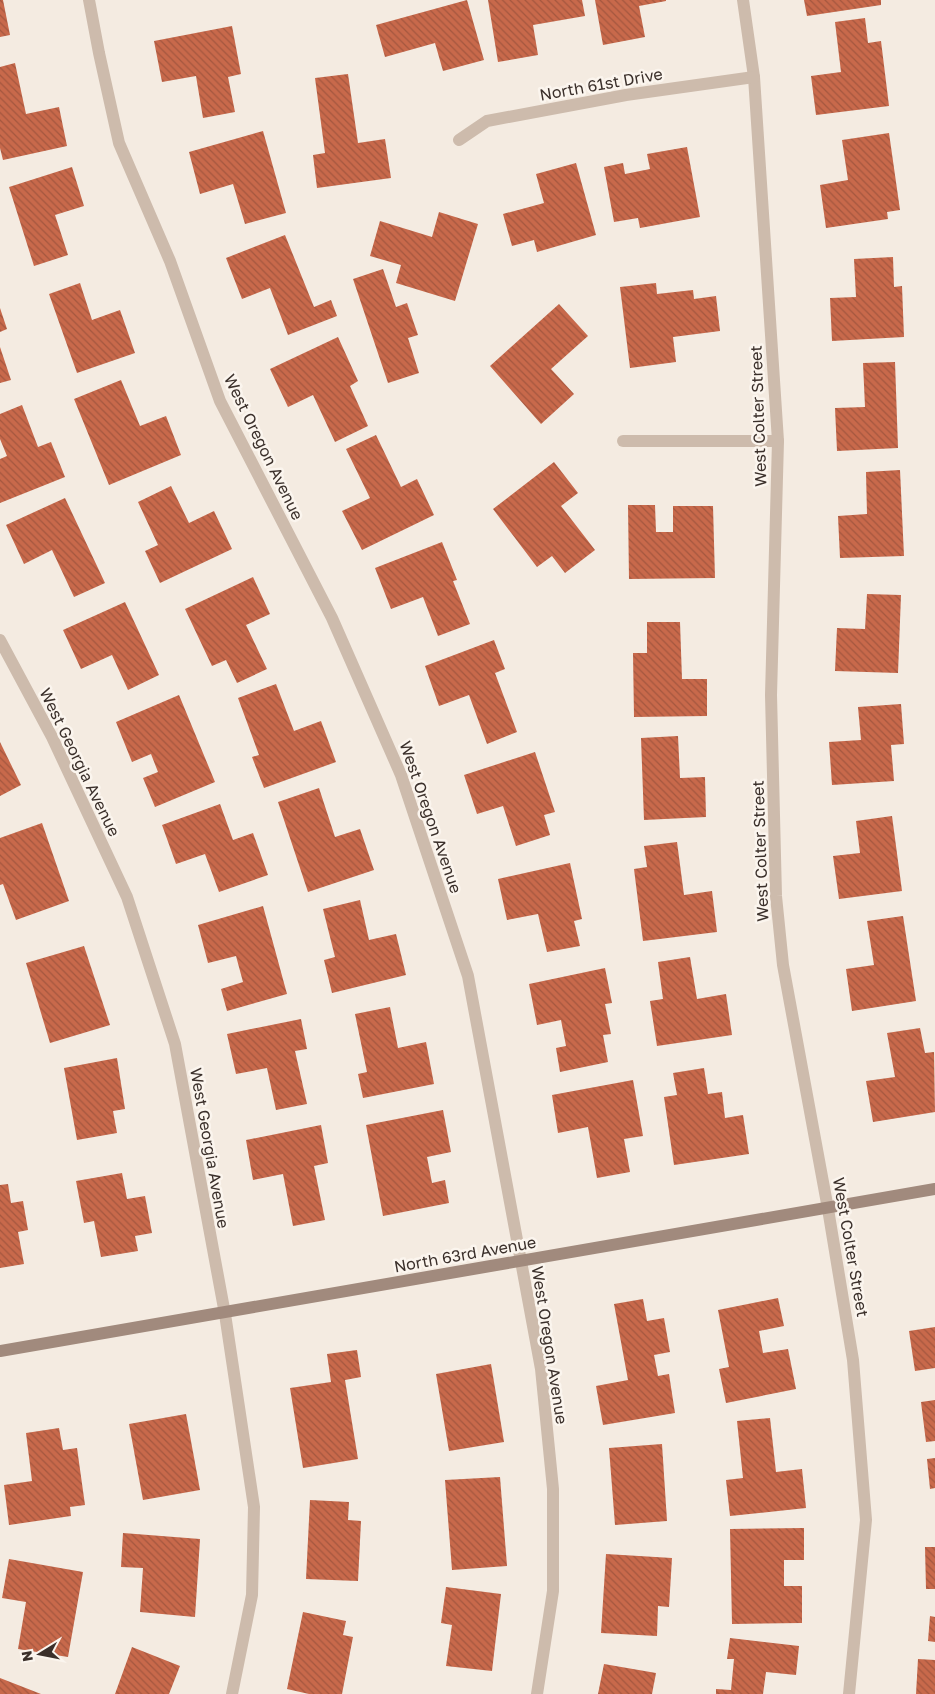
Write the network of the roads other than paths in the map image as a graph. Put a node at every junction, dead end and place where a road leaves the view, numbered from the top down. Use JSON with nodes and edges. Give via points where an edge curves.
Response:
{"nodes":[{"id":1,"x":89,"y":0,"type":"edge"},
{"id":2,"x":743,"y":0,"type":"edge"},
{"id":3,"x":754,"y":77,"type":"junction"},
{"id":4,"x":458,"y":140,"type":"dead end"},
{"id":5,"x":623,"y":441,"type":"dead end"},
{"id":6,"x":778,"y":441,"type":"junction"},
{"id":7,"x":0,"y":640,"type":"edge"},
{"id":8,"x":935,"y":1189,"type":"edge"},
{"id":9,"x":828,"y":1209,"type":"junction"},
{"id":10,"x":521,"y":1261,"type":"junction"},
{"id":11,"x":225,"y":1314,"type":"junction"},
{"id":12,"x":0,"y":1352,"type":"edge"},
{"id":13,"x":232,"y":1694,"type":"edge"},
{"id":14,"x":537,"y":1694,"type":"edge"},
{"id":15,"x":849,"y":1694,"type":"edge"}],
"edges":[{"from":1,"to":10,"type":"street","name":"West Oregon Avenue","via":[[119,143],[170,261],[220,400],[332,618],[402,775],[468,976]]},
{"from":2,"to":3,"type":"street","name":"West Colter Street"},
{"from":3,"to":4,"type":"street","name":"North 61st Drive","via":[[626,95],[487,121]]},
{"from":3,"to":6,"type":"street","name":"West Colter Street"},
{"from":5,"to":6,"type":"street"},
{"from":6,"to":9,"type":"street","name":"West Colter Street","via":[[771,694],[776,896],[783,966]]},
{"from":7,"to":11,"type":"street","name":"West Georgia Avenue","via":[[52,738],[127,897],[175,1044]]},
{"from":8,"to":9,"type":"street","name":"North 63rd Avenue"},
{"from":9,"to":10,"type":"street","name":"North 63rd Avenue"},
{"from":9,"to":15,"type":"street","name":"West Colter Street","via":[[853,1360],[866,1520]]},
{"from":10,"to":11,"type":"street","name":"North 63rd Avenue"},
{"from":10,"to":14,"type":"street","name":"West Oregon Avenue","via":[[541,1369],[553,1489],[553,1591]]},
{"from":11,"to":12,"type":"street","name":"North 63rd Avenue"},
{"from":11,"to":13,"type":"street","name":"West Georgia Avenue","via":[[254,1507],[252,1594]]}]}
